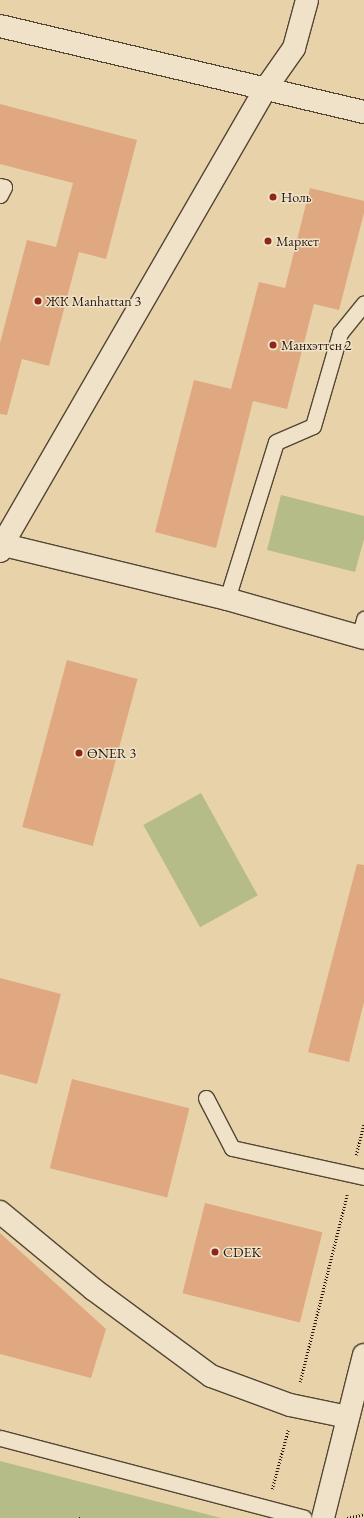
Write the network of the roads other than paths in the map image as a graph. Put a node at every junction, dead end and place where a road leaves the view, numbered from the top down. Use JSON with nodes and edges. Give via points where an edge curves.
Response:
{"nodes":[{"id":1,"x":307,"y":0,"type":"edge"},
{"id":2,"x":0,"y":26,"type":"edge"},
{"id":3,"x":266,"y":88,"type":"junction"},
{"id":4,"x":364,"y":112,"type":"edge"},
{"id":5,"x":0,"y":186,"type":"edge"},
{"id":6,"x":0,"y":195,"type":"edge"},
{"id":7,"x":364,"y":303,"type":"edge"},
{"id":8,"x":1,"y":547,"type":"edge"},
{"id":9,"x":227,"y":599,"type":"junction"},
{"id":10,"x":362,"y":631,"type":"edge"},
{"id":11,"x":206,"y":1098,"type":"dead end"},
{"id":12,"x":358,"y":1176,"type":"edge"},
{"id":13,"x":0,"y":1212,"type":"edge"},
{"id":14,"x":364,"y":1356,"type":"edge"},
{"id":15,"x":348,"y":1417,"type":"junction"},
{"id":16,"x":0,"y":1438,"type":"edge"},
{"id":17,"x":304,"y":1518,"type":"edge"},
{"id":18,"x":323,"y":1518,"type":"edge"}],
"edges":[{"from":1,"to":3,"type":"street","via":[[294,48]]},
{"from":2,"to":3,"type":"street"},
{"from":3,"to":4,"type":"street"},
{"from":3,"to":8,"type":"street"},
{"from":5,"to":6,"type":"lane","via":[[4,187]]},
{"from":7,"to":9,"type":"lane","via":[[340,333],[313,426],[276,442]]},
{"from":8,"to":9,"type":"street"},
{"from":9,"to":10,"type":"street"},
{"from":11,"to":12,"type":"lane","via":[[232,1148]]},
{"from":13,"to":15,"type":"street","via":[[93,1289],[211,1376],[294,1406]]},
{"from":14,"to":15,"type":"street"},
{"from":15,"to":18,"type":"street"},
{"from":16,"to":17,"type":"lane"}]}
